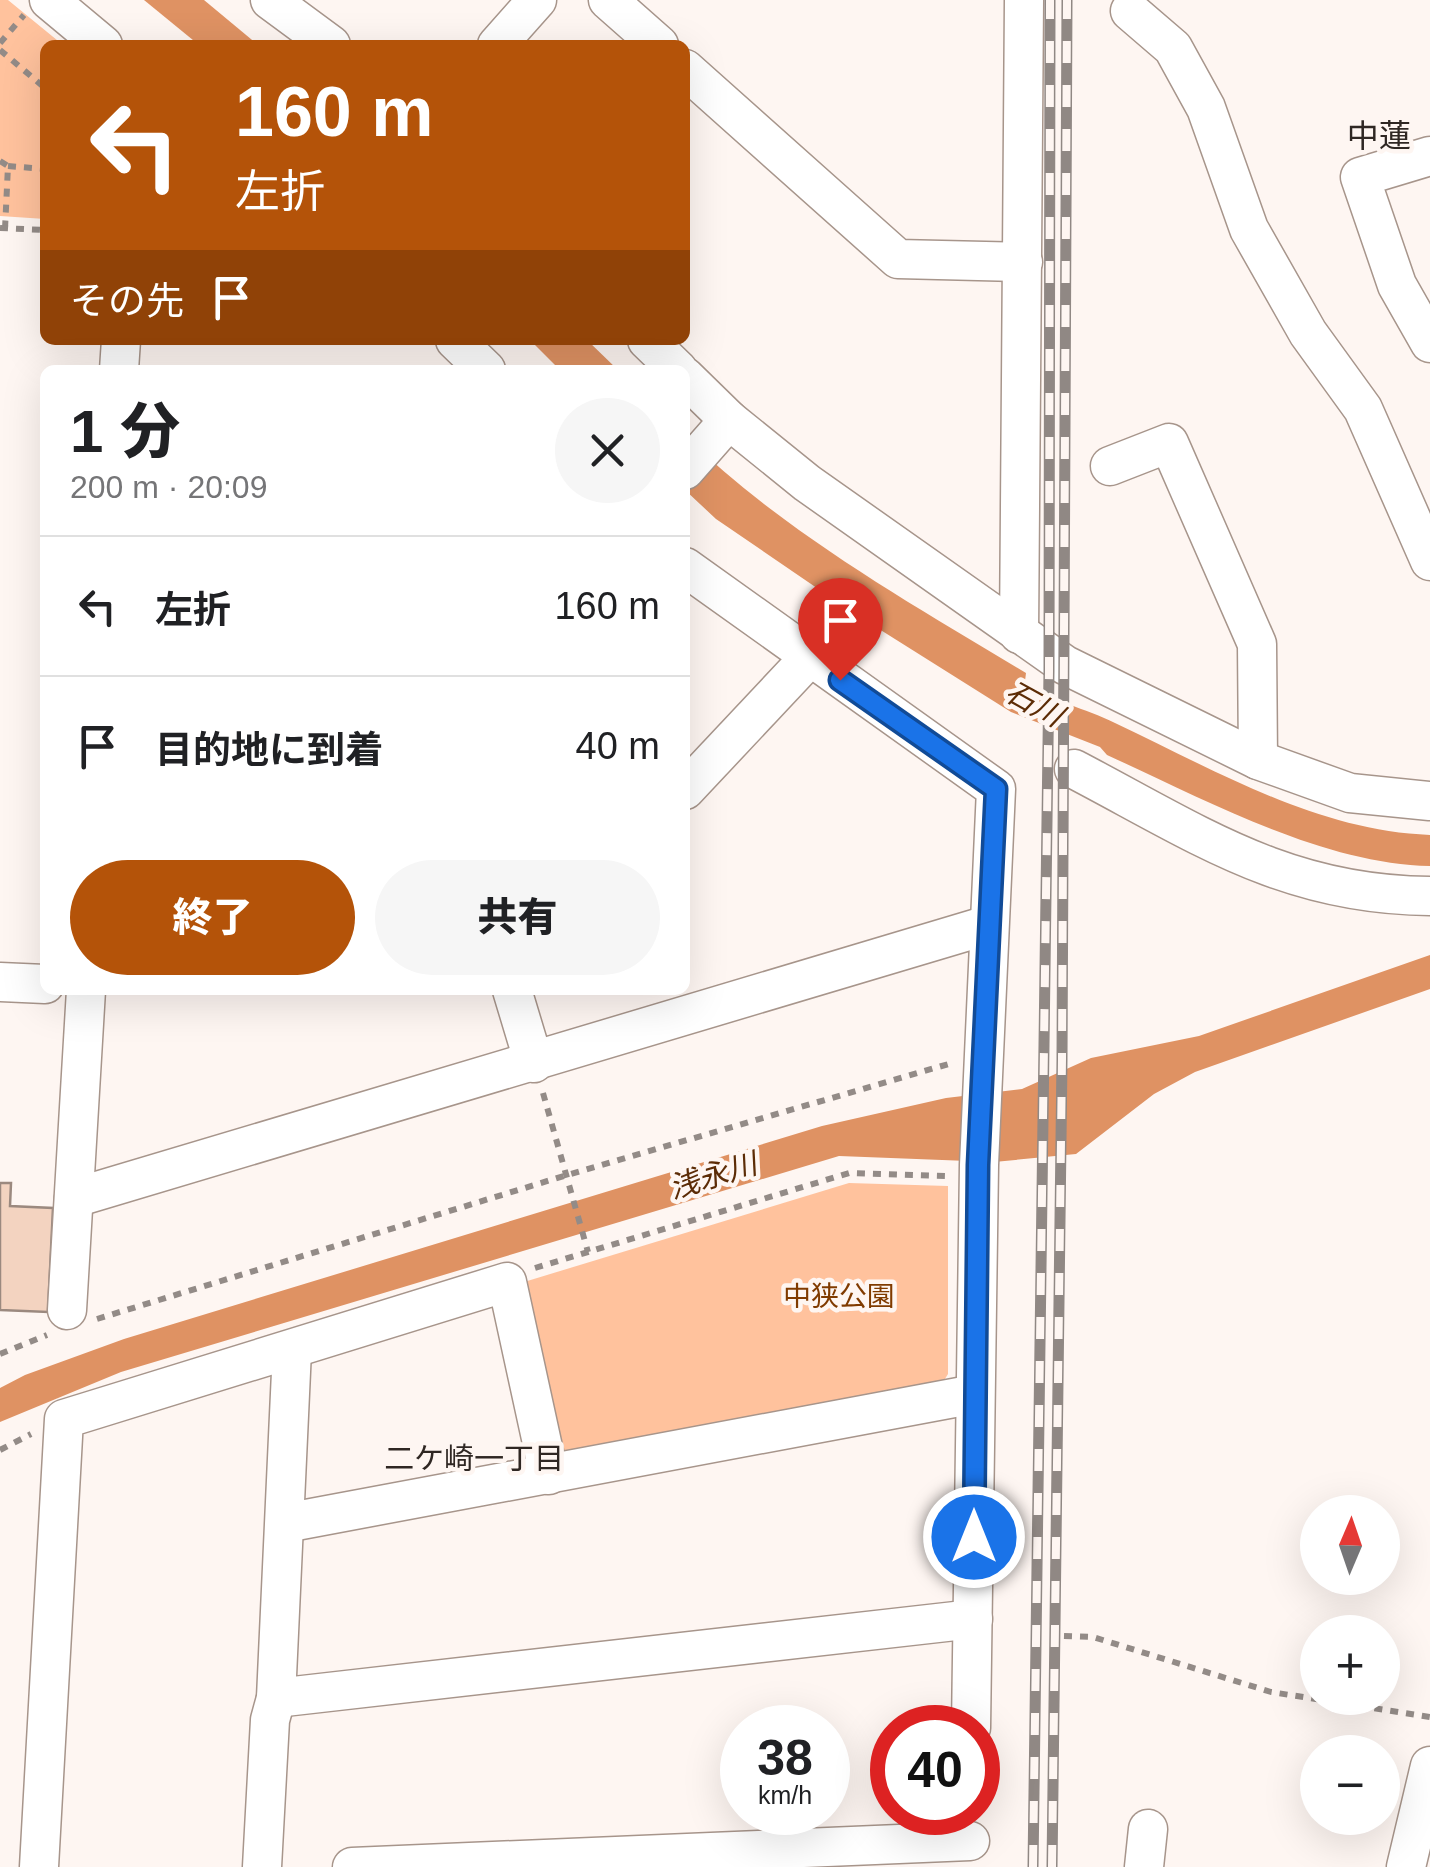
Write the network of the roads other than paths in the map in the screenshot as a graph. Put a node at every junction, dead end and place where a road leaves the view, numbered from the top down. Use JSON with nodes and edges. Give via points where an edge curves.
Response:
{"nodes":[{"id":1,"x":270,"y":0,"type":"edge"},
{"id":2,"x":537,"y":0,"type":"edge"},
{"id":3,"x":608,"y":0,"type":"edge"},
{"id":4,"x":1024,"y":0,"type":"edge"},
{"id":5,"x":39,"y":5,"type":"edge"},
{"id":6,"x":1130,"y":11,"type":"dead end"},
{"id":7,"x":95,"y":40,"type":"edge"},
{"id":8,"x":324,"y":40,"type":"edge"},
{"id":9,"x":501,"y":40,"type":"edge"},
{"id":10,"x":652,"y":40,"type":"edge"},
{"id":11,"x":690,"y":73,"type":"edge"},
{"id":12,"x":1430,"y":156,"type":"edge"},
{"id":13,"x":1023,"y":262,"type":"junction"},
{"id":14,"x":1430,"y":343,"type":"edge"},
{"id":15,"x":460,"y":345,"type":"edge"},
{"id":16,"x":652,"y":345,"type":"edge"},
{"id":17,"x":480,"y":365,"type":"edge"},
{"id":18,"x":673,"y":365,"type":"edge"},
{"id":19,"x":690,"y":382,"type":"edge"},
{"id":20,"x":729,"y":420,"type":"junction"},
{"id":21,"x":690,"y":464,"type":"edge"},
{"id":22,"x":1110,"y":466,"type":"dead end"},
{"id":23,"x":1430,"y":561,"type":"edge"},
{"id":24,"x":690,"y":571,"type":"edge"},
{"id":25,"x":1019,"y":634,"type":"junction"},
{"id":26,"x":809,"y":658,"type":"junction"},
{"id":27,"x":1258,"y":760,"type":"junction"},
{"id":28,"x":1074,"y":769,"type":"dead end"},
{"id":29,"x":690,"y":785,"type":"edge"},
{"id":30,"x":1430,"y":801,"type":"edge"},
{"id":31,"x":1430,"y":896,"type":"edge"},
{"id":32,"x":988,"y":925,"type":"junction"},
{"id":33,"x":0,"y":982,"type":"edge"},
{"id":34,"x":40,"y":984,"type":"edge"},
{"id":35,"x":86,"y":995,"type":"edge"},
{"id":36,"x":514,"y":995,"type":"edge"},
{"id":37,"x":534,"y":1063,"type":"junction"},
{"id":38,"x":74,"y":1198,"type":"junction"},
{"id":39,"x":66,"y":1323,"type":"road end"},
{"id":40,"x":292,"y":1350,"type":"junction"},
{"id":41,"x":975,"y":1394,"type":"junction"},
{"id":42,"x":548,"y":1475,"type":"junction"},
{"id":43,"x":285,"y":1523,"type":"junction"},
{"id":44,"x":973,"y":1619,"type":"junction"},
{"id":45,"x":276,"y":1698,"type":"junction"},
{"id":46,"x":972,"y":1705,"type":"edge"},
{"id":47,"x":1430,"y":1766,"type":"edge"},
{"id":48,"x":1148,"y":1829,"type":"dead end"},
{"id":49,"x":970,"y":1840,"type":"edge"},
{"id":50,"x":39,"y":1867,"type":"edge"},
{"id":51,"x":262,"y":1867,"type":"edge"},
{"id":52,"x":352,"y":1867,"type":"edge"},
{"id":53,"x":1144,"y":1867,"type":"edge"},
{"id":54,"x":1406,"y":1867,"type":"edge"}],
"edges":[{"from":1,"to":8,"type":"street"},
{"from":2,"to":9,"type":"street"},
{"from":3,"to":10,"type":"street"},
{"from":4,"to":13,"type":"street"},
{"from":5,"to":7,"type":"street"},
{"from":6,"to":23,"type":"street","via":[[1173,48],[1206,108],[1249,229],[1308,333],[1362,409]]},
{"from":11,"to":13,"type":"street","via":[[898,258]]},
{"from":12,"to":14,"type":"street","via":[[1360,177],[1397,284]]},
{"from":13,"to":25,"type":"street"},
{"from":15,"to":17,"type":"street"},
{"from":16,"to":18,"type":"street"},
{"from":19,"to":20,"type":"street"},
{"from":20,"to":21,"type":"street"},
{"from":20,"to":25,"type":"street"},
{"from":22,"to":27,"type":"street","via":[[1169,443],[1257,644]]},
{"from":24,"to":26,"type":"street"},
{"from":25,"to":27,"type":"street","via":[[1065,665]]},
{"from":26,"to":29,"type":"street"},
{"from":26,"to":32,"type":"street","via":[[996,789]]},
{"from":27,"to":30,"type":"street","via":[[1350,792]]},
{"from":28,"to":31,"type":"street","via":[[1271,869],[1335,888]]},
{"from":32,"to":37,"type":"street"},
{"from":32,"to":41,"type":"street","via":[[969,1171]]},
{"from":33,"to":34,"type":"street"},
{"from":35,"to":38,"type":"street"},
{"from":36,"to":37,"type":"street"},
{"from":37,"to":38,"type":"street"},
{"from":38,"to":39,"type":"street"},
{"from":40,"to":42,"type":"street","via":[[507,1282]]},
{"from":40,"to":43,"type":"street"},
{"from":40,"to":50,"type":"street","via":[[64,1420]]},
{"from":41,"to":42,"type":"street"},
{"from":41,"to":44,"type":"street"},
{"from":42,"to":43,"type":"street"},
{"from":43,"to":45,"type":"street"},
{"from":44,"to":45,"type":"street"},
{"from":44,"to":46,"type":"street"},
{"from":45,"to":51,"type":"street"},
{"from":47,"to":54,"type":"street"},
{"from":48,"to":53,"type":"street"},
{"from":49,"to":52,"type":"street"}]}
